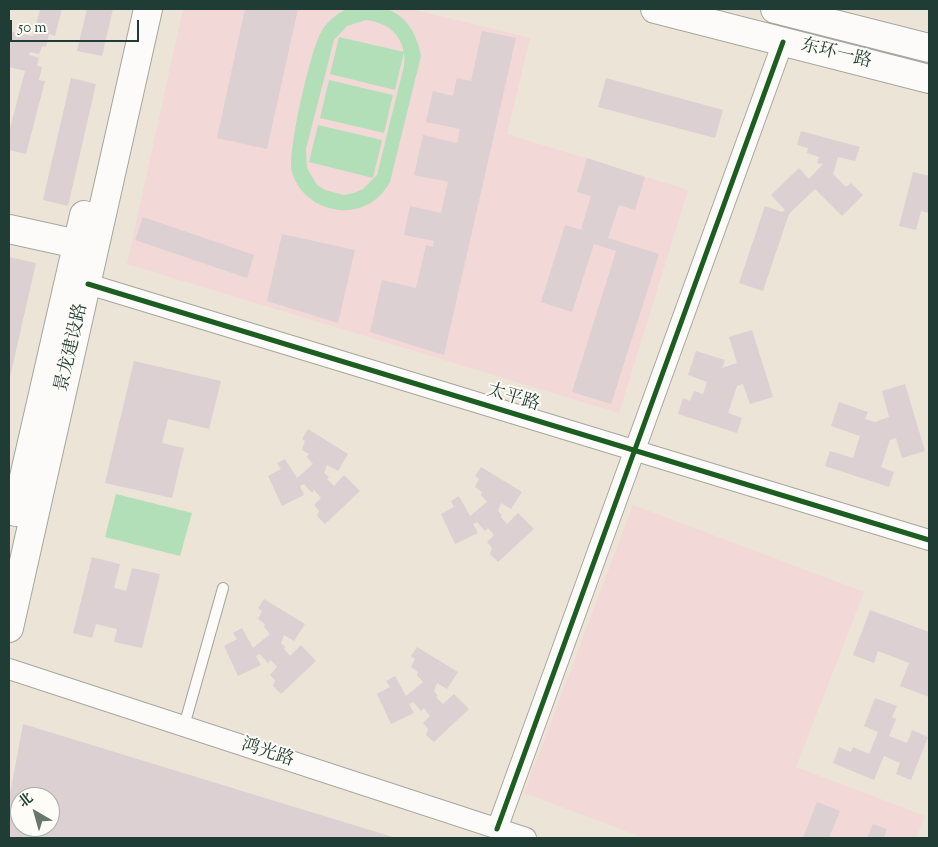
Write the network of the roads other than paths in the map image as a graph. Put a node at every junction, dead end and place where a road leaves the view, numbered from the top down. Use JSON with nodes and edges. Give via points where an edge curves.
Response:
{"nodes":[{"id":1,"x":131,"y":9,"type":"edge"},
{"id":2,"x":148,"y":9,"type":"edge"},
{"id":3,"x":655,"y":9,"type":"edge"},
{"id":4,"x":775,"y":9,"type":"edge"},
{"id":5,"x":783,"y":42,"type":"junction"},
{"id":6,"x":929,"y":48,"type":"edge"},
{"id":7,"x":929,"y":79,"type":"edge"},
{"id":8,"x":9,"y":229,"type":"edge"},
{"id":9,"x":77,"y":244,"type":"junction"},
{"id":10,"x":88,"y":284,"type":"junction"},
{"id":11,"x":634,"y":450,"type":"junction"},
{"id":12,"x":929,"y":540,"type":"edge"},
{"id":13,"x":9,"y":542,"type":"edge"},
{"id":14,"x":223,"y":588,"type":"dead end"},
{"id":15,"x":9,"y":628,"type":"edge"},
{"id":16,"x":9,"y":669,"type":"edge"},
{"id":17,"x":184,"y":726,"type":"junction"},
{"id":18,"x":497,"y":829,"type":"junction"},
{"id":19,"x":526,"y":838,"type":"edge"}],
"edges":[{"from":1,"to":9,"type":"main road","name":"景龙建设路"},
{"from":2,"to":10,"type":"main road","name":"景龙建设路"},
{"from":3,"to":5,"type":"main road","name":"东环一路"},
{"from":4,"to":6,"type":"main road","name":"东环一路"},
{"from":5,"to":7,"type":"main road","name":"东环一路"},
{"from":5,"to":11,"type":"street"},
{"from":8,"to":9,"type":"main road"},
{"from":9,"to":13,"type":"main road","name":"景龙建设路"},
{"from":10,"to":11,"type":"street","name":"太平路"},
{"from":10,"to":15,"type":"main road","name":"景龙建设路"},
{"from":11,"to":12,"type":"street","name":"太平路"},
{"from":11,"to":18,"type":"street"},
{"from":14,"to":17,"type":"lane"},
{"from":16,"to":17,"type":"street","name":"鸿光路"},
{"from":17,"to":18,"type":"street","name":"鸿光路"},
{"from":18,"to":19,"type":"street","name":"鸿光路"}]}
